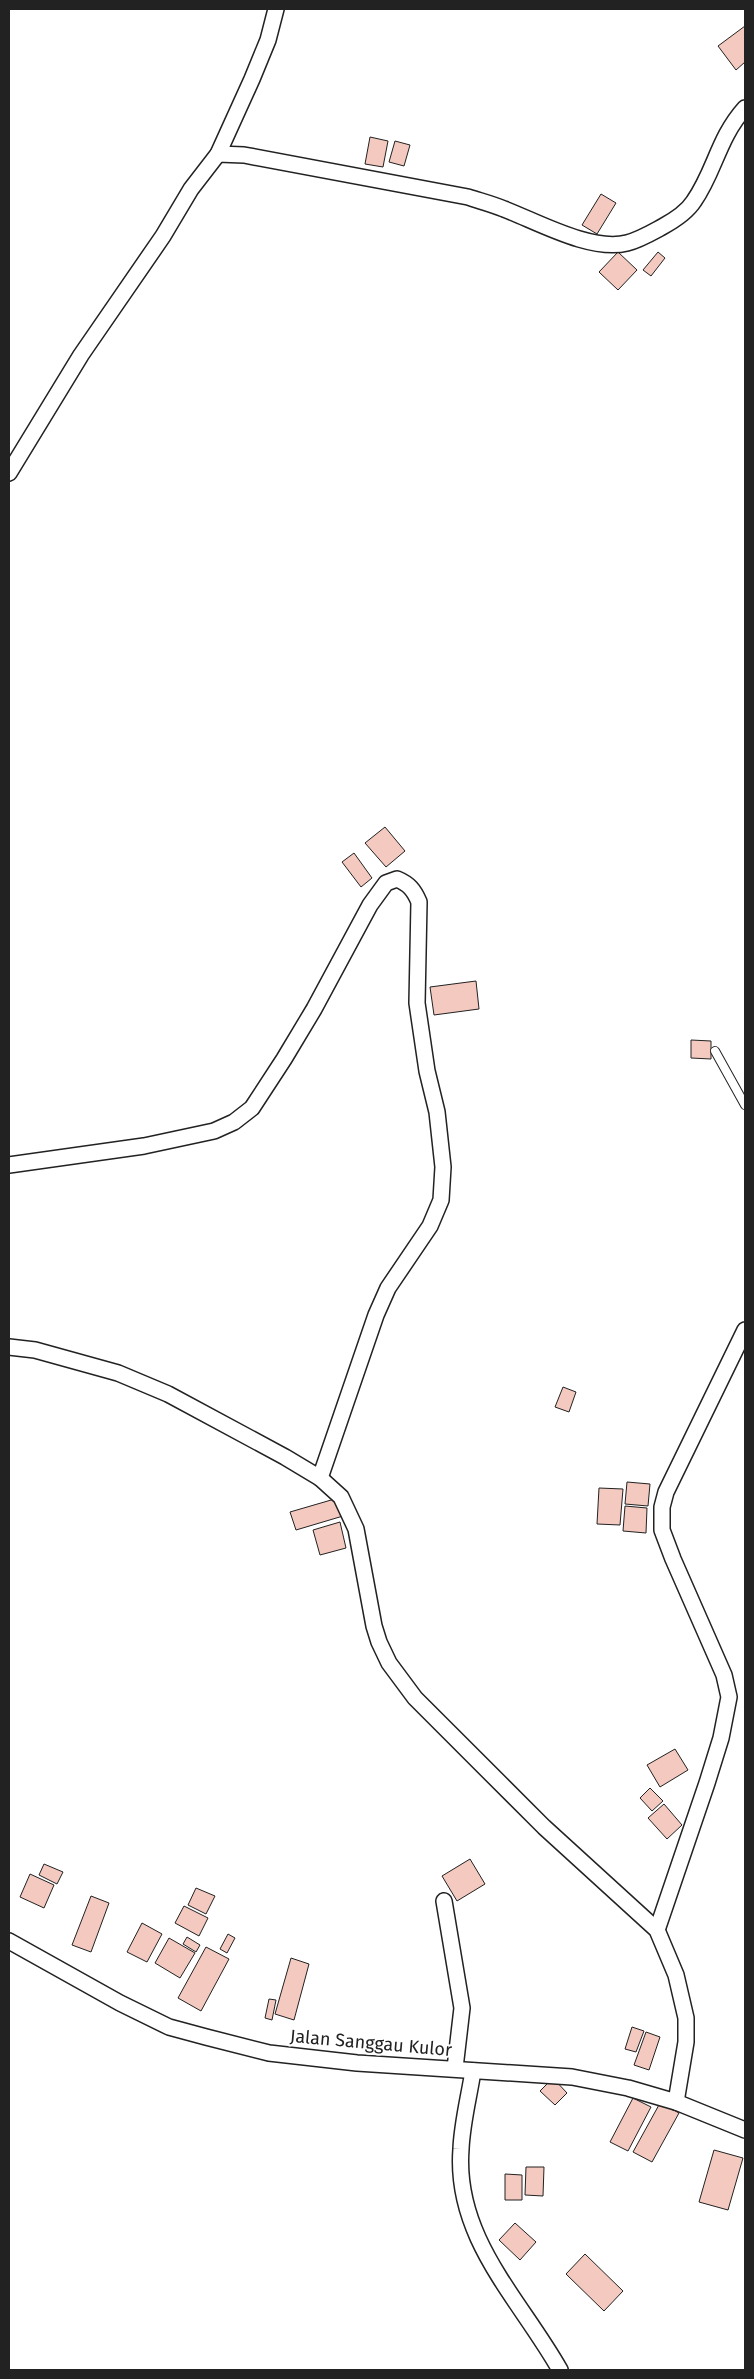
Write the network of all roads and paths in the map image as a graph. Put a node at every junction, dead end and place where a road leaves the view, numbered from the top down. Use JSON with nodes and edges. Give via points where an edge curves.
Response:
{"nodes":[{"id":1,"x":276,"y":9,"type":"edge"},
{"id":2,"x":745,"y":108,"type":"edge"},
{"id":3,"x":218,"y":154,"type":"junction"},
{"id":4,"x":9,"y":473,"type":"edge"},
{"id":5,"x":716,"y":1051,"type":"dead end"},
{"id":6,"x":745,"y":1105,"type":"edge"},
{"id":7,"x":9,"y":1165,"type":"edge"},
{"id":8,"x":745,"y":1330,"type":"edge"},
{"id":9,"x":9,"y":1347,"type":"edge"},
{"id":10,"x":320,"y":1478,"type":"junction"},
{"id":11,"x":444,"y":1901,"type":"dead end"},
{"id":12,"x":657,"y":1930,"type":"junction"},
{"id":13,"x":9,"y":1941,"type":"edge"},
{"id":14,"x":455,"y":2068,"type":"junction"},
{"id":15,"x":473,"y":2070,"type":"junction"},
{"id":16,"x":676,"y":2102,"type":"junction"},
{"id":17,"x":745,"y":2130,"type":"edge"},
{"id":18,"x":560,"y":2370,"type":"edge"}],
"edges":[{"from":1,"to":3,"type":"street","via":[[268,40]]},
{"from":2,"to":3,"type":"street","via":[[717,150],[694,202],[667,224],[626,243],[594,243],[468,197],[244,155]]},
{"from":3,"to":4,"type":"street","via":[[81,355]]},
{"from":5,"to":6,"type":"lane"},
{"from":7,"to":10,"type":"street","via":[[154,1145],[214,1131],[234,1122],[252,1108],[284,1059],[370,905],[386,884],[396,879],[406,882],[419,902],[417,1003],[421,1040],[438,1121],[443,1167],[441,1200],[430,1226],[388,1288],[376,1315]]},
{"from":8,"to":12,"type":"street","via":[[666,1492],[662,1507],[665,1537],[724,1674],[729,1697],[707,1783]]},
{"from":9,"to":10,"type":"street","via":[[35,1350],[118,1374],[168,1394]]},
{"from":10,"to":12,"type":"street","via":[[342,1497],[356,1530],[379,1642],[389,1663],[415,1698],[544,1827]]},
{"from":11,"to":14,"type":"street","via":[[462,2008]]},
{"from":12,"to":16,"type":"street","via":[[676,1975],[686,2018],[686,2042]]},
{"from":13,"to":14,"type":"street","name":"Jalan Sanggau Kulor","via":[[120,2003],[169,2027],[206,2038],[269,2053],[357,2063]]},
{"from":14,"to":15,"type":"street","name":"Jalan Sanggau Kulor"},
{"from":15,"to":16,"type":"street","name":"Jalan Sanggau Kulor","via":[[572,2077]]},
{"from":15,"to":18,"type":"street","via":[[460,2150],[462,2192],[472,2224],[500,2279]]},
{"from":16,"to":17,"type":"street","name":"Jalan Sanggau Kulor"}]}
